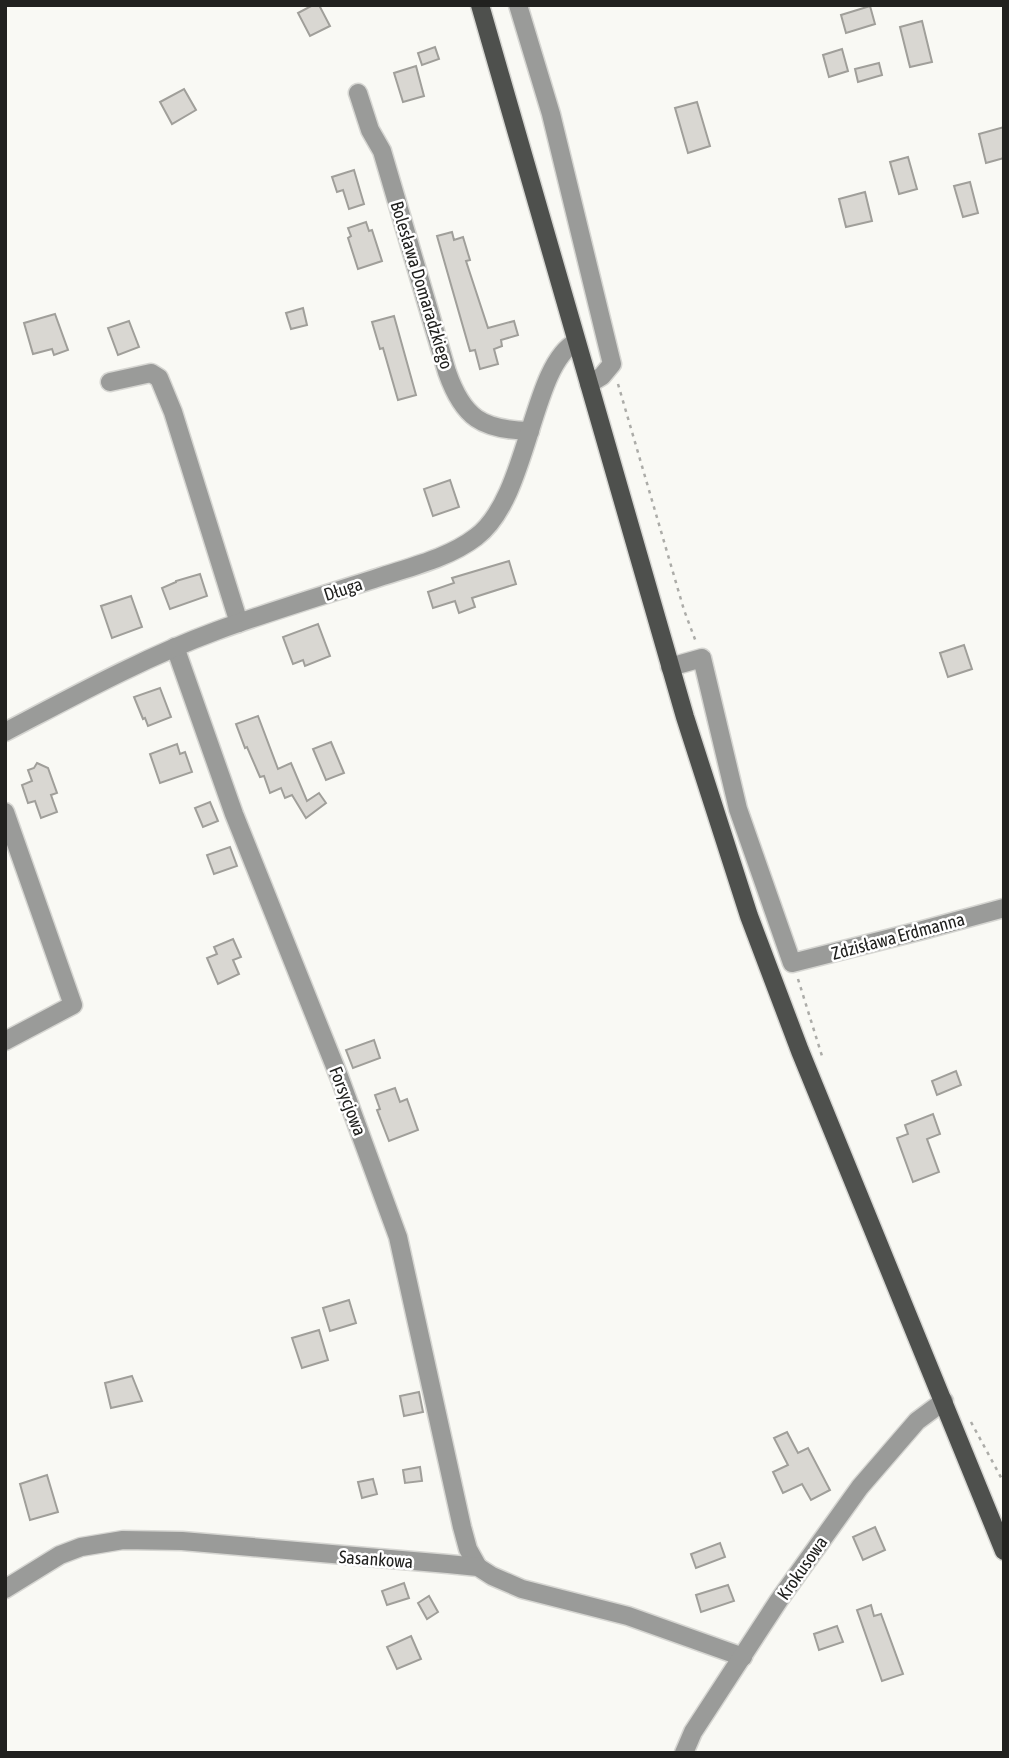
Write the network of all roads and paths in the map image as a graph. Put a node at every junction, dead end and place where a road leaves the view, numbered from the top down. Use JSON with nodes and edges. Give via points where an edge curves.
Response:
{"nodes":[{"id":1,"x":480,"y":5,"type":"edge"},
{"id":2,"x":518,"y":5,"type":"edge"},
{"id":3,"x":358,"y":93,"type":"dead end"},
{"id":4,"x":576,"y":342,"type":"junction"},
{"id":5,"x":612,"y":364,"type":"junction"},
{"id":6,"x":110,"y":382,"type":"dead end"},
{"id":7,"x":589,"y":384,"type":"junction"},
{"id":8,"x":530,"y":431,"type":"junction"},
{"id":9,"x":239,"y":623,"type":"junction"},
{"id":10,"x":175,"y":647,"type":"junction"},
{"id":11,"x":702,"y":658,"type":"junction"},
{"id":12,"x":670,"y":667,"type":"junction"},
{"id":13,"x":5,"y":732,"type":"edge"},
{"id":14,"x":5,"y":812,"type":"edge"},
{"id":15,"x":1004,"y":908,"type":"edge"},
{"id":16,"x":5,"y":1041,"type":"edge"},
{"id":17,"x":944,"y":1401,"type":"junction"},
{"id":18,"x":1004,"y":1551,"type":"edge"},
{"id":19,"x":478,"y":1567,"type":"junction"},
{"id":20,"x":5,"y":1589,"type":"edge"},
{"id":21,"x":743,"y":1657,"type":"junction"},
{"id":22,"x":684,"y":1753,"type":"edge"}],
"edges":[{"from":1,"to":4,"type":"main road"},
{"from":2,"to":5,"type":"street","via":[[551,114]]},
{"from":3,"to":8,"type":"street","name":"Bolesława Domaradzkiego","via":[[382,151],[447,372],[460,402],[478,420],[497,428]]},
{"from":4,"to":7,"type":"main road"},
{"from":4,"to":8,"type":"street","name":"Długa","via":[[560,356]]},
{"from":5,"to":7,"type":"street"},
{"from":5,"to":11,"type":"path"},
{"from":6,"to":9,"type":"street","via":[[151,373],[159,378]]},
{"from":7,"to":12,"type":"main road"},
{"from":8,"to":9,"type":"street","name":"Długa","via":[[500,509],[475,538],[428,561]]},
{"from":9,"to":10,"type":"street","name":"Długa"},
{"from":10,"to":13,"type":"street","name":"Długa"},
{"from":10,"to":19,"type":"street","name":"Forsycjowa","via":[[234,814],[398,1237],[462,1527]]},
{"from":11,"to":12,"type":"street"},
{"from":11,"to":15,"type":"street","name":"Zdzisława Erdmanna","via":[[738,809],[792,962]]},
{"from":12,"to":17,"type":"main road","via":[[748,916]]},
{"from":14,"to":16,"type":"street","via":[[74,1004]]},
{"from":17,"to":18,"type":"main road"},
{"from":17,"to":21,"type":"street","name":"Krokusowa","via":[[917,1420],[860,1487]]},
{"from":19,"to":20,"type":"street","name":"Sasankowa","via":[[123,1540],[70,1551]]},
{"from":19,"to":21,"type":"street","name":"Sasankowa","via":[[522,1589],[628,1616]]},
{"from":21,"to":22,"type":"street","name":"Krokusowa"}]}
